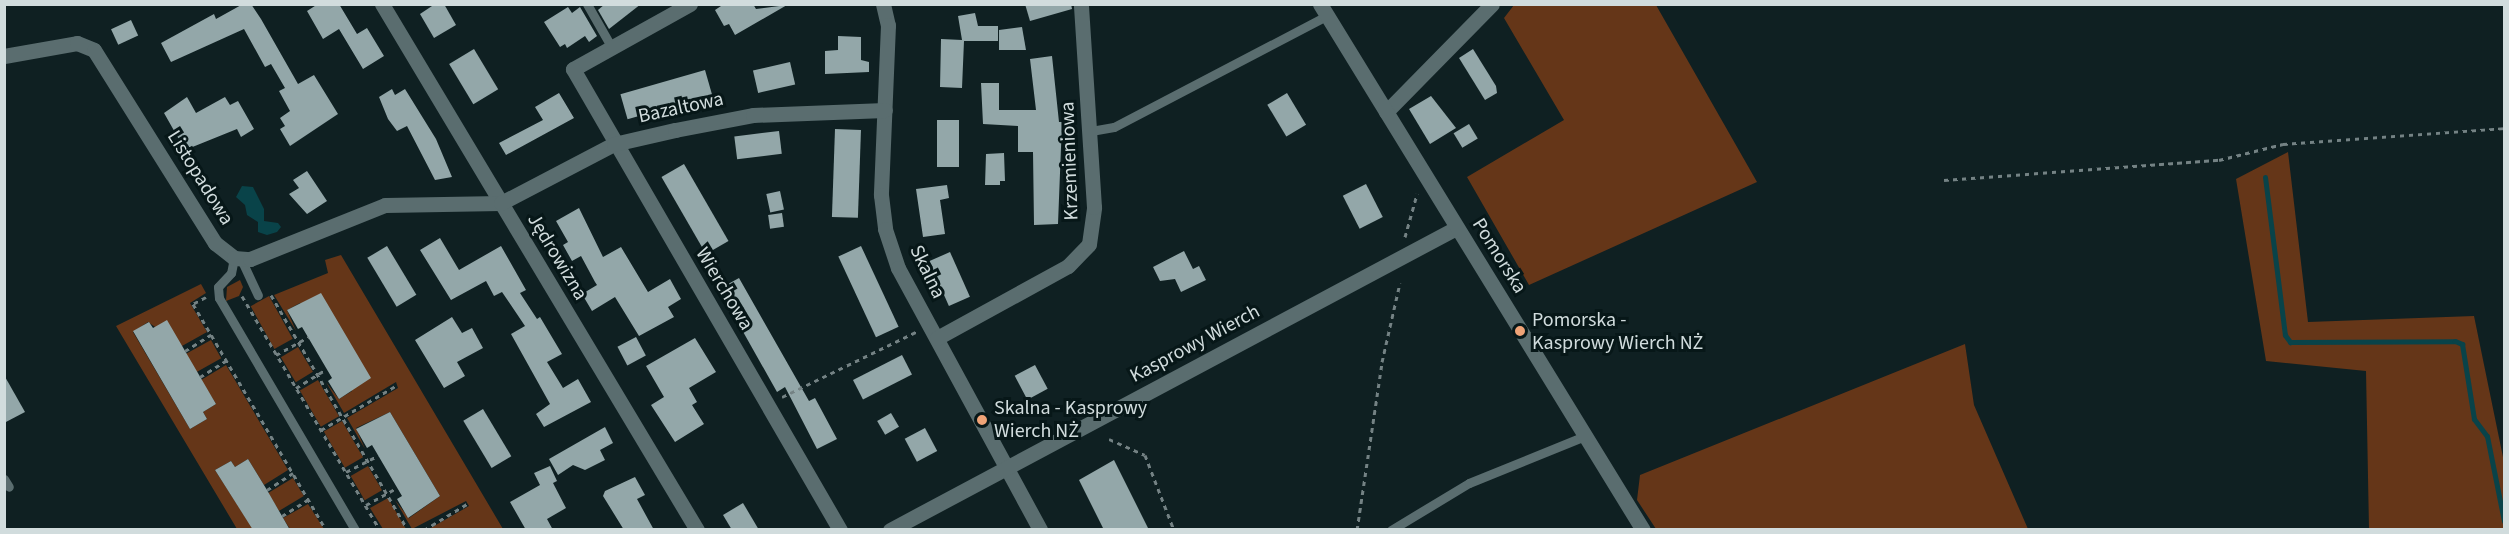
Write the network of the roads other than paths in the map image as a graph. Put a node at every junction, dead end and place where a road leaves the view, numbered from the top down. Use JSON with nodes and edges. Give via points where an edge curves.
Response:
{"nodes":[{"id":1,"x":382,"y":4,"type":"edge"},
{"id":2,"x":586,"y":4,"type":"edge"},
{"id":3,"x":690,"y":4,"type":"edge"},
{"id":4,"x":883,"y":4,"type":"edge"},
{"id":5,"x":1081,"y":4,"type":"edge"},
{"id":6,"x":1492,"y":4,"type":"edge"},
{"id":7,"x":1323,"y":10,"type":"edge"},
{"id":8,"x":612,"y":48,"type":"junction"},
{"id":9,"x":4,"y":56,"type":"edge"},
{"id":10,"x":885,"y":110,"type":"junction"},
{"id":11,"x":1386,"y":112,"type":"junction"},
{"id":12,"x":1091,"y":131,"type":"junction"},
{"id":13,"x":614,"y":144,"type":"junction"},
{"id":14,"x":501,"y":203,"type":"junction"},
{"id":15,"x":1456,"y":228,"type":"junction"},
{"id":16,"x":238,"y":259,"type":"junction"},
{"id":17,"x":258,"y":295,"type":"dead end"},
{"id":18,"x":937,"y":338,"type":"junction"},
{"id":19,"x":1585,"y":436,"type":"junction"},
{"id":20,"x":1009,"y":467,"type":"junction"},
{"id":21,"x":355,"y":530,"type":"edge"},
{"id":22,"x":697,"y":530,"type":"edge"},
{"id":23,"x":840,"y":530,"type":"edge"},
{"id":24,"x":890,"y":530,"type":"edge"},
{"id":25,"x":1041,"y":530,"type":"edge"},
{"id":26,"x":1391,"y":530,"type":"edge"},
{"id":27,"x":1643,"y":530,"type":"edge"}],
"edges":[{"from":1,"to":14,"type":"street","name":"Jędrowizna"},
{"from":2,"to":8,"type":"lane"},
{"from":3,"to":8,"type":"street"},
{"from":4,"to":10,"type":"street","name":"Skalna","via":[[888,26]]},
{"from":5,"to":12,"type":"street","name":"Krzemieniowa"},
{"from":6,"to":11,"type":"street"},
{"from":7,"to":11,"type":"street","name":"Pomorska"},
{"from":7,"to":12,"type":"lane","via":[[1114,127]]},
{"from":8,"to":13,"type":"street","name":"Wierchowa","via":[[573,69]]},
{"from":9,"to":16,"type":"street","name":"Listopadowa","via":[[77,43],[94,50],[195,216],[215,243]]},
{"from":10,"to":13,"type":"street","name":"Bazaltowa","via":[[753,115]]},
{"from":10,"to":18,"type":"street","name":"Skalna","via":[[881,195],[885,229],[898,268]]},
{"from":11,"to":15,"type":"street","name":"Pomorska"},
{"from":12,"to":18,"type":"street","name":"Krzemieniowa","via":[[1094,220],[1086,250],[1068,266]]},
{"from":13,"to":14,"type":"street","name":"Bazaltowa"},
{"from":13,"to":23,"type":"street","name":"Wierchowa"},
{"from":14,"to":16,"type":"street","via":[[385,205],[250,260]]},
{"from":14,"to":22,"type":"street","name":"Jędrowizna"},
{"from":15,"to":19,"type":"street","name":"Pomorska"},
{"from":15,"to":20,"type":"street","name":"Kasprowy Wierch"},
{"from":16,"to":17,"type":"lane"},
{"from":16,"to":21,"type":"lane","via":[[218,290],[224,306]]},
{"from":18,"to":20,"type":"street","name":"Skalna"},
{"from":19,"to":26,"type":"lane","via":[[1469,483]]},
{"from":19,"to":27,"type":"street","name":"Pomorska"},
{"from":20,"to":24,"type":"street","name":"Kasprowy Wierch"},
{"from":20,"to":25,"type":"street","name":"Skalna"}]}
